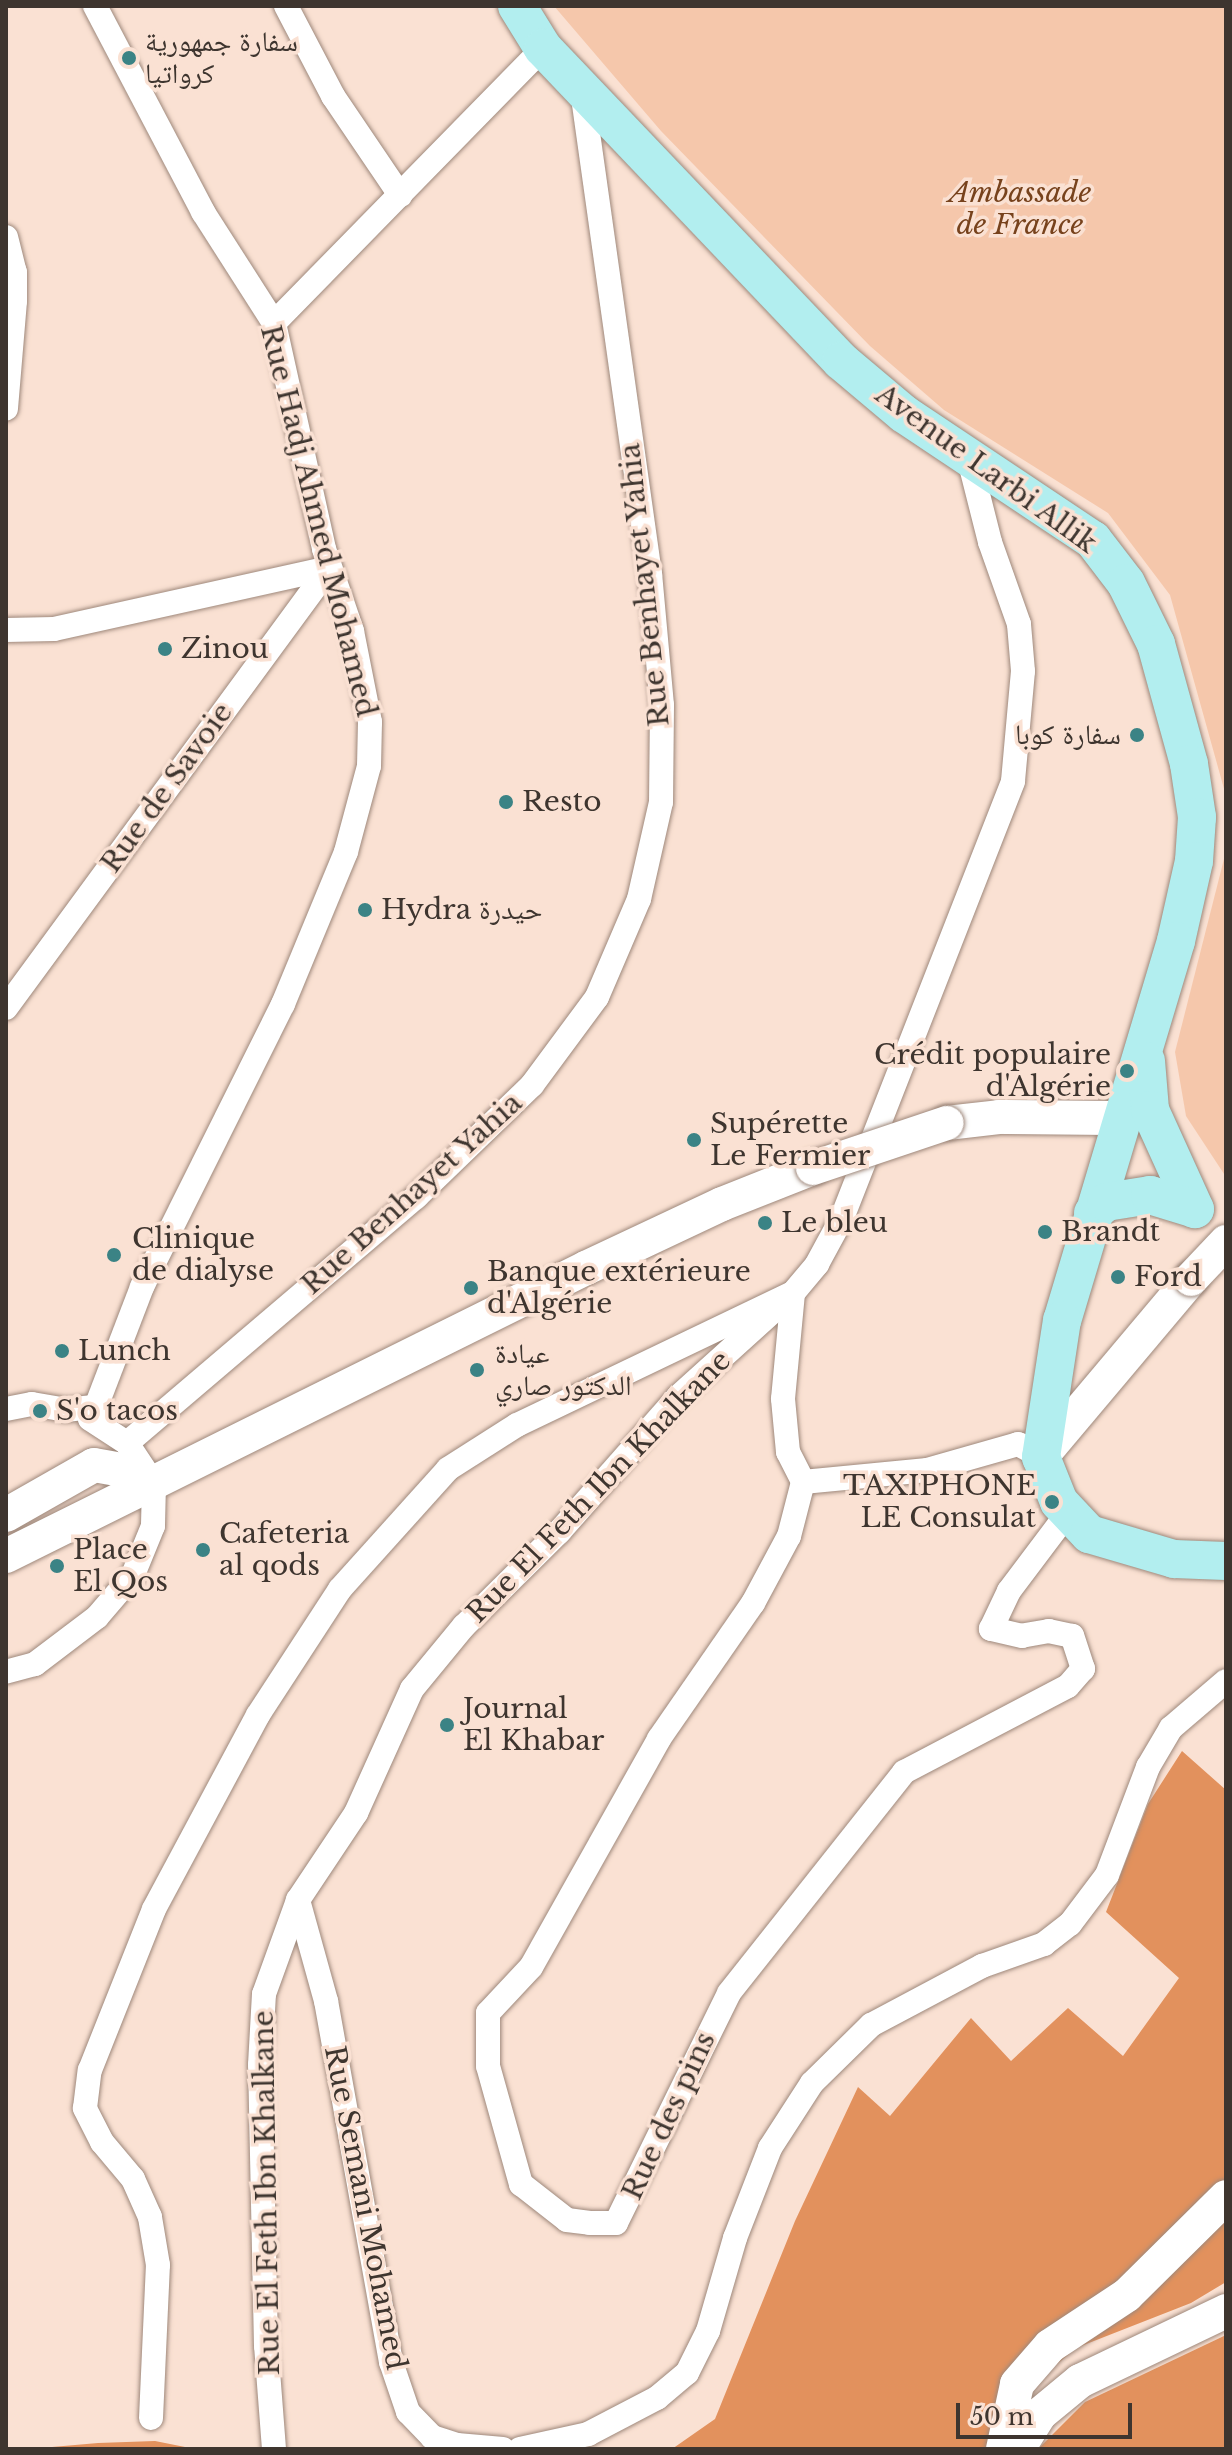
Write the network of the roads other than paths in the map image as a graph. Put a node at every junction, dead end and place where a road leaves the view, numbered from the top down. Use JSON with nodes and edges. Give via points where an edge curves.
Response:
{"nodes":[{"id":1,"x":95,"y":6,"type":"edge"},
{"id":2,"x":286,"y":6,"type":"edge"},
{"id":3,"x":517,"y":6,"type":"edge"},
{"id":4,"x":543,"y":48,"type":"junction"},
{"id":5,"x":582,"y":91,"type":"junction"},
{"id":6,"x":400,"y":195,"type":"junction"},
{"id":7,"x":6,"y":237,"type":"edge"},
{"id":8,"x":274,"y":323,"type":"junction"},
{"id":9,"x":6,"y":409,"type":"edge"},
{"id":10,"x":968,"y":455,"type":"junction"},
{"id":11,"x":329,"y":568,"type":"junction"},
{"id":12,"x":6,"y":630,"type":"edge"},
{"id":13,"x":6,"y":1008,"type":"edge"},
{"id":14,"x":1145,"y":1046,"type":"junction"},
{"id":15,"x":1117,"y":1134,"type":"junction"},
{"id":16,"x":1195,"y":1209,"type":"junction"},
{"id":17,"x":1093,"y":1213,"type":"junction"},
{"id":18,"x":1226,"y":1242,"type":"edge"},
{"id":19,"x":1226,"y":1249,"type":"edge"},
{"id":20,"x":793,"y":1293,"type":"junction"},
{"id":21,"x":96,"y":1407,"type":"junction"},
{"id":22,"x":6,"y":1409,"type":"edge"},
{"id":23,"x":1041,"y":1457,"type":"junction"},
{"id":24,"x":106,"y":1461,"type":"junction"},
{"id":25,"x":803,"y":1482,"type":"junction"},
{"id":26,"x":148,"y":1487,"type":"junction"},
{"id":27,"x":109,"y":1508,"type":"junction"},
{"id":28,"x":1067,"y":1514,"type":"junction"},
{"id":29,"x":6,"y":1515,"type":"edge"},
{"id":30,"x":6,"y":1556,"type":"edge"},
{"id":31,"x":1226,"y":1561,"type":"edge"},
{"id":32,"x":6,"y":1672,"type":"edge"},
{"id":33,"x":1226,"y":1681,"type":"edge"},
{"id":34,"x":298,"y":1900,"type":"junction"},
{"id":35,"x":1226,"y":2197,"type":"edge"},
{"id":36,"x":1226,"y":2311,"type":"edge"},
{"id":37,"x":151,"y":2418,"type":"dead end"},
{"id":38,"x":274,"y":2449,"type":"edge"},
{"id":39,"x":503,"y":2449,"type":"edge"},
{"id":40,"x":520,"y":2449,"type":"edge"},
{"id":41,"x":1003,"y":2449,"type":"edge"},
{"id":42,"x":1018,"y":2449,"type":"edge"}],
"edges":[{"from":1,"to":8,"type":"street","name":"Rue Hadj Ahmed Mohamed","via":[[203,212]]},
{"from":2,"to":6,"type":"street","via":[[333,96]]},
{"from":3,"to":4,"type":"main road","name":"Avenue Larbi Allik"},
{"from":4,"to":5,"type":"main road","name":"Avenue Larbi Allik"},
{"from":4,"to":6,"type":"street"},
{"from":5,"to":10,"type":"main road","name":"Avenue Larbi Allik","via":[[841,361],[904,414]]},
{"from":5,"to":24,"type":"street","name":"Rue Benhayet Yahia","via":[[650,574],[662,705],[661,802],[639,899],[597,997],[532,1085],[416,1197]]},
{"from":6,"to":8,"type":"street"},
{"from":7,"to":9,"type":"street","via":[[15,272],[15,301]]},
{"from":8,"to":11,"type":"street","name":"Rue Hadj Ahmed Mohamed"},
{"from":10,"to":14,"type":"main road","name":"Avenue Larbi Allik","via":[[1093,540],[1126,583],[1156,644],[1189,764],[1197,817],[1194,861],[1176,941]]},
{"from":10,"to":20,"type":"street","name":"Rue El Feth Ibn Khalkane","via":[[990,542],[1019,624],[1023,671],[1013,781],[842,1218],[817,1264]]},
{"from":11,"to":12,"type":"street","via":[[54,629]]},
{"from":11,"to":13,"type":"street","name":"Rue de Savoie"},
{"from":11,"to":21,"type":"street","name":"Rue Hadj Ahmed Mohamed","via":[[352,631],[370,722],[369,766],[361,800],[346,852],[283,1004],[142,1287]]},
{"from":14,"to":15,"type":"main road","name":"Avenue Larbi Allik"},
{"from":14,"to":16,"type":"main road","via":[[1150,1110]]},
{"from":15,"to":16,"type":"main road"},
{"from":15,"to":17,"type":"main road"},
{"from":15,"to":26,"type":"street","bridge":true,"via":[[1029,1118],[947,1123],[813,1168],[586,1268]]},
{"from":16,"to":17,"type":"main road","via":[[1150,1195],[1106,1202]]},
{"from":16,"to":19,"type":"main road"},
{"from":17,"to":23,"type":"main road","via":[[1062,1320]]},
{"from":18,"to":23,"type":"street","bridge":true},
{"from":20,"to":25,"type":"street","via":[[783,1399],[788,1452]]},
{"from":20,"to":34,"type":"street","name":"Rue El Feth Ibn Khalkane","via":[[678,1397],[421,1678],[356,1813]]},
{"from":20,"to":37,"type":"street","via":[[517,1425],[448,1469],[340,1589],[258,1715],[154,1909],[90,2070],[85,2108],[102,2142],[133,2179],[150,2217],[158,2265]]},
{"from":21,"to":22,"type":"street","via":[[65,1410],[32,1404]]},
{"from":21,"to":24,"type":"street","via":[[90,1419]]},
{"from":23,"to":25,"type":"street","via":[[1018,1444],[927,1470]]},
{"from":23,"to":28,"type":"main road"},
{"from":24,"to":26,"type":"street"},
{"from":24,"to":27,"type":"street","via":[[75,1487],[80,1502],[93,1510]]},
{"from":24,"to":29,"type":"street"},
{"from":25,"to":28,"type":"street","name":"Rue des pins","via":[[789,1536],[753,1603],[659,1739],[531,1967],[488,2013],[488,2066],[521,2184],[567,2220],[616,2223],[729,1993],[904,1772],[1068,1686],[1083,1669],[1072,1636],[1049,1631],[1022,1636],[991,1629],[1009,1591]]},
{"from":26,"to":27,"type":"street"},
{"from":26,"to":32,"type":"street","via":[[153,1526],[133,1575],[97,1617],[35,1664]]},
{"from":27,"to":30,"type":"street"},
{"from":28,"to":31,"type":"main road","via":[[1108,1544],[1174,1559]]},
{"from":33,"to":40,"type":"street","via":[[1171,1728],[1148,1767],[1107,1875],[1070,1924],[1044,1944],[982,1966],[871,2025],[812,2083],[770,2148],[735,2238],[708,2331],[687,2373],[657,2398],[588,2434]]},
{"from":34,"to":38,"type":"street","name":"Rue El Feth Ibn Khalkane","via":[[264,1994],[260,2065],[266,2346]]},
{"from":34,"to":39,"type":"street","name":"Rue Semani Mohamed","via":[[326,2001],[382,2317],[408,2412],[432,2437]]},
{"from":35,"to":41,"type":"street","via":[[1127,2295],[1050,2346],[1017,2384]]},
{"from":36,"to":42,"type":"street","via":[[1080,2381],[1040,2414]]}]}
